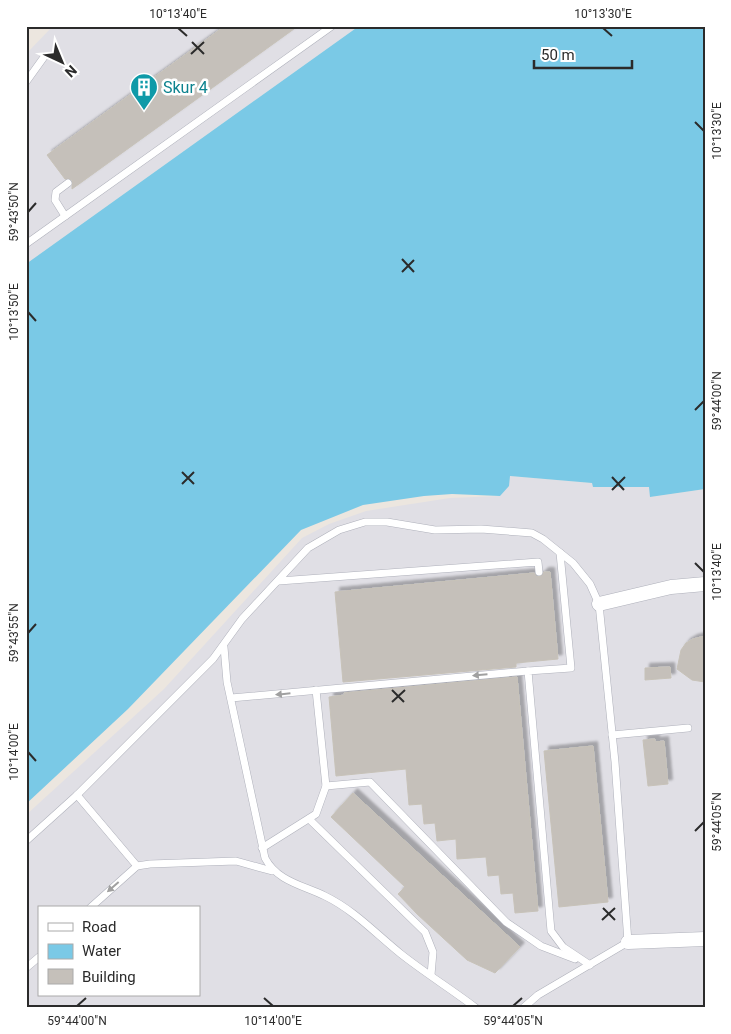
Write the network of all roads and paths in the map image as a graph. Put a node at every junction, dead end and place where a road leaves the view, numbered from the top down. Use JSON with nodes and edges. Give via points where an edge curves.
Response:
{"nodes":[{"id":1,"x":332,"y":26,"type":"edge"},
{"id":2,"x":44,"y":57,"type":"dead end"},
{"id":3,"x":26,"y":82,"type":"edge"},
{"id":4,"x":68,"y":183,"type":"dead end"},
{"id":5,"x":65,"y":216,"type":"junction"},
{"id":6,"x":26,"y":244,"type":"edge"},
{"id":7,"x":560,"y":553,"type":"junction"},
{"id":8,"x":538,"y":572,"type":"dead end"},
{"id":9,"x":279,"y":581,"type":"junction"},
{"id":10,"x":705,"y":584,"type":"edge"},
{"id":11,"x":599,"y":604,"type":"junction"},
{"id":12,"x":224,"y":647,"type":"junction"},
{"id":13,"x":528,"y":671,"type":"junction"},
{"id":14,"x":316,"y":690,"type":"junction"},
{"id":15,"x":231,"y":698,"type":"junction"},
{"id":16,"x":688,"y":728,"type":"dead end"},
{"id":17,"x":612,"y":735,"type":"junction"},
{"id":18,"x":326,"y":786,"type":"junction"},
{"id":19,"x":77,"y":795,"type":"junction"},
{"id":20,"x":308,"y":819,"type":"junction"},
{"id":21,"x":26,"y":841,"type":"edge"},
{"id":22,"x":262,"y":848,"type":"junction"},
{"id":23,"x":137,"y":866,"type":"junction"},
{"id":24,"x":272,"y":871,"type":"junction"},
{"id":25,"x":92,"y":906,"type":"edge"},
{"id":26,"x":705,"y":939,"type":"edge"},
{"id":27,"x":628,"y":942,"type":"junction"},
{"id":28,"x":38,"y":958,"type":"edge"},
{"id":29,"x":590,"y":965,"type":"junction"},
{"id":30,"x":26,"y":968,"type":"edge"},
{"id":31,"x":431,"y":975,"type":"junction"},
{"id":32,"x":476,"y":1008,"type":"edge"},
{"id":33,"x":523,"y":1008,"type":"edge"}],
"edges":[{"from":1,"to":5,"type":"lane"},
{"from":2,"to":3,"type":"lane"},
{"from":4,"to":5,"type":"lane","via":[[56,192],[55,200]]},
{"from":5,"to":6,"type":"lane"},
{"from":7,"to":9,"type":"lane","via":[[532,533],[435,530],[365,522],[339,530],[308,548]]},
{"from":7,"to":11,"type":"lane","via":[[590,584]]},
{"from":7,"to":13,"type":"lane","via":[[571,668]]},
{"from":8,"to":9,"type":"lane","via":[[538,562]]},
{"from":9,"to":12,"type":"lane","via":[[242,619]]},
{"from":10,"to":11,"type":"street","via":[[672,587]]},
{"from":11,"to":17,"type":"lane"},
{"from":12,"to":15,"type":"lane"},
{"from":12,"to":19,"type":"lane"},
{"from":13,"to":14,"type":"lane","one_way":true},
{"from":13,"to":29,"type":"lane","via":[[551,931],[563,947]]},
{"from":14,"to":15,"type":"lane","one_way":true},
{"from":14,"to":18,"type":"lane"},
{"from":15,"to":22,"type":"lane"},
{"from":16,"to":17,"type":"lane"},
{"from":17,"to":27,"type":"lane"},
{"from":18,"to":20,"type":"lane","via":[[316,814]]},
{"from":18,"to":29,"type":"lane","via":[[370,782],[506,922],[541,946]]},
{"from":19,"to":21,"type":"lane"},
{"from":19,"to":23,"type":"lane"},
{"from":20,"to":22,"type":"lane"},
{"from":20,"to":31,"type":"lane","via":[[425,932],[433,952]]},
{"from":22,"to":24,"type":"lane"},
{"from":23,"to":24,"type":"lane","via":[[163,862],[236,861]]},
{"from":23,"to":25,"type":"lane","one_way":true},
{"from":24,"to":31,"type":"lane","via":[[346,908]]},
{"from":26,"to":27,"type":"street"},
{"from":27,"to":29,"type":"lane"},
{"from":28,"to":30,"type":"lane"},
{"from":29,"to":33,"type":"lane","via":[[538,995]]},
{"from":31,"to":32,"type":"lane"}]}
